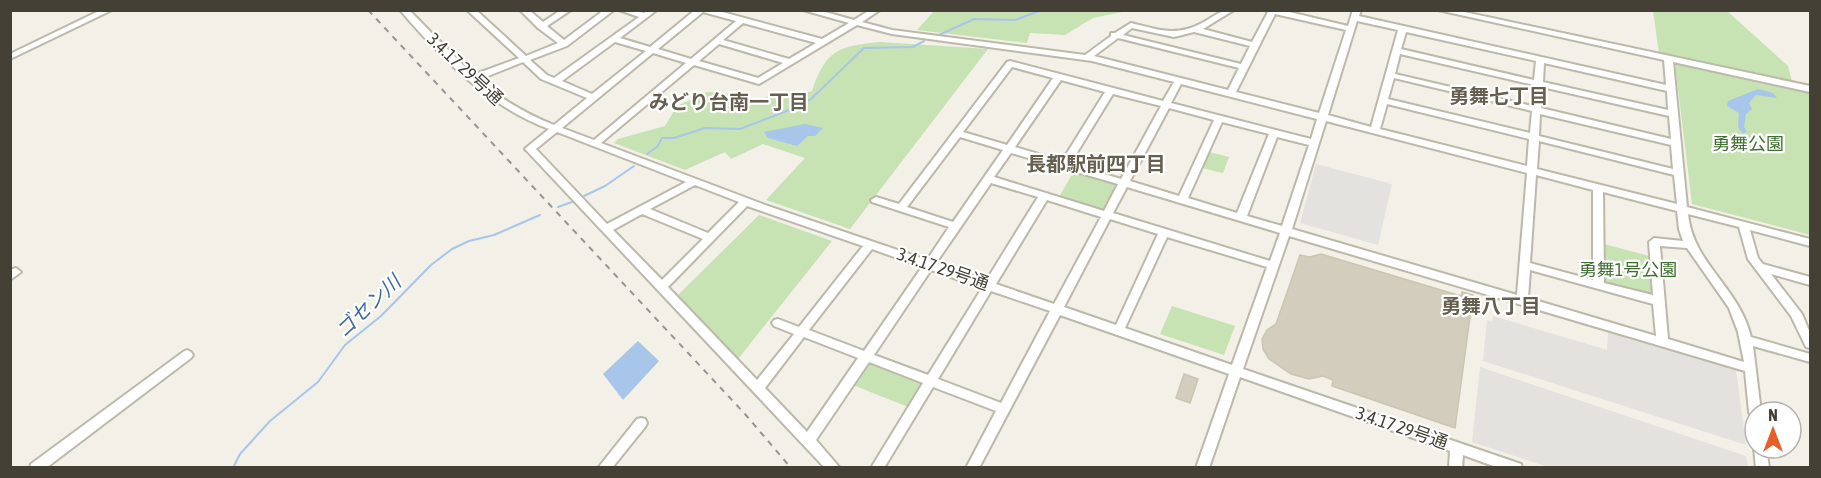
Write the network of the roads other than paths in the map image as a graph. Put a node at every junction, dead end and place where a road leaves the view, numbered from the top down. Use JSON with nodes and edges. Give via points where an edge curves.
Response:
{"nodes":[{"id":1,"x":108,"y":10,"type":"edge"},
{"id":2,"x":421,"y":10,"type":"edge"},
{"id":3,"x":471,"y":10,"type":"edge"},
{"id":4,"x":524,"y":10,"type":"edge"},
{"id":5,"x":567,"y":10,"type":"edge"},
{"id":6,"x":610,"y":10,"type":"edge"},
{"id":7,"x":623,"y":10,"type":"edge"},
{"id":8,"x":652,"y":10,"type":"edge"},
{"id":9,"x":702,"y":10,"type":"edge"},
{"id":10,"x":807,"y":10,"type":"edge"},
{"id":11,"x":876,"y":10,"type":"edge"},
{"id":12,"x":1230,"y":10,"type":"edge"},
{"id":13,"x":1442,"y":10,"type":"edge"},
{"id":14,"x":1271,"y":11,"type":"edge"},
{"id":15,"x":406,"y":13,"type":"edge"},
{"id":16,"x":1356,"y":14,"type":"edge"},
{"id":17,"x":645,"y":16,"type":"junction"},
{"id":18,"x":741,"y":21,"type":"junction"},
{"id":19,"x":853,"y":23,"type":"junction"},
{"id":20,"x":542,"y":26,"type":"junction"},
{"id":21,"x":1402,"y":28,"type":"junction"},
{"id":22,"x":1194,"y":29,"type":"junction"},
{"id":23,"x":1351,"y":29,"type":"junction"},
{"id":24,"x":1114,"y":35,"type":"junction"},
{"id":25,"x":614,"y":39,"type":"junction"},
{"id":26,"x":717,"y":41,"type":"junction"},
{"id":27,"x":822,"y":42,"type":"junction"},
{"id":28,"x":564,"y":44,"type":"junction"},
{"id":29,"x":1255,"y":45,"type":"junction"},
{"id":30,"x":652,"y":50,"type":"junction"},
{"id":31,"x":1397,"y":51,"type":"junction"},
{"id":32,"x":10,"y":57,"type":"edge"},
{"id":33,"x":1087,"y":57,"type":"junction"},
{"id":34,"x":1540,"y":59,"type":"junction"},
{"id":35,"x":1668,"y":59,"type":"junction"},
{"id":36,"x":523,"y":60,"type":"junction"},
{"id":37,"x":692,"y":62,"type":"junction"},
{"id":38,"x":791,"y":62,"type":"junction"},
{"id":39,"x":1244,"y":67,"type":"junction"},
{"id":40,"x":1390,"y":75,"type":"junction"},
{"id":41,"x":1059,"y":76,"type":"junction"},
{"id":42,"x":472,"y":79,"type":"junction"},
{"id":43,"x":1179,"y":80,"type":"junction"},
{"id":44,"x":555,"y":82,"type":"junction"},
{"id":45,"x":1538,"y":83,"type":"junction"},
{"id":46,"x":1671,"y":88,"type":"junction"},
{"id":47,"x":1810,"y":89,"type":"edge"},
{"id":48,"x":1110,"y":91,"type":"junction"},
{"id":49,"x":1231,"y":93,"type":"junction"},
{"id":50,"x":592,"y":98,"type":"junction"},
{"id":51,"x":1383,"y":100,"type":"junction"},
{"id":52,"x":1166,"y":105,"type":"junction"},
{"id":53,"x":1536,"y":109,"type":"junction"},
{"id":54,"x":1673,"y":114,"type":"junction"},
{"id":55,"x":1322,"y":116,"type":"junction"},
{"id":56,"x":1219,"y":119,"type":"junction"},
{"id":57,"x":554,"y":128,"type":"junction"},
{"id":58,"x":1375,"y":130,"type":"junction"},
{"id":59,"x":1274,"y":133,"type":"junction"},
{"id":60,"x":959,"y":134,"type":"junction"},
{"id":61,"x":1533,"y":137,"type":"junction"},
{"id":62,"x":1313,"y":143,"type":"junction"},
{"id":63,"x":1676,"y":143,"type":"junction"},
{"id":64,"x":594,"y":144,"type":"junction"},
{"id":65,"x":1010,"y":149,"type":"junction"},
{"id":66,"x":1064,"y":165,"type":"junction"},
{"id":67,"x":1530,"y":170,"type":"junction"},
{"id":68,"x":1679,"y":173,"type":"junction"},
{"id":69,"x":989,"y":179,"type":"junction"},
{"id":70,"x":693,"y":182,"type":"junction"},
{"id":71,"x":1125,"y":183,"type":"junction"},
{"id":72,"x":1598,"y":187,"type":"junction"},
{"id":73,"x":1044,"y":196,"type":"junction"},
{"id":74,"x":876,"y":200,"type":"dead end"},
{"id":75,"x":1182,"y":200,"type":"junction"},
{"id":76,"x":746,"y":201,"type":"junction"},
{"id":77,"x":901,"y":208,"type":"junction"},
{"id":78,"x":1682,"y":208,"type":"junction"},
{"id":79,"x":642,"y":210,"type":"junction"},
{"id":80,"x":1107,"y":217,"type":"junction"},
{"id":81,"x":1240,"y":217,"type":"junction"},
{"id":82,"x":1743,"y":224,"type":"junction"},
{"id":83,"x":956,"y":226,"type":"junction"},
{"id":84,"x":606,"y":229,"type":"junction"},
{"id":85,"x":1286,"y":230,"type":"junction"},
{"id":86,"x":1164,"y":233,"type":"junction"},
{"id":87,"x":710,"y":238,"type":"junction"},
{"id":88,"x":1810,"y":242,"type":"edge"},
{"id":89,"x":870,"y":244,"type":"junction"},
{"id":90,"x":1690,"y":246,"type":"junction"},
{"id":91,"x":929,"y":265,"type":"junction"},
{"id":92,"x":1272,"y":265,"type":"junction"},
{"id":93,"x":1524,"y":265,"type":"junction"},
{"id":94,"x":1759,"y":267,"type":"junction"},
{"id":95,"x":1810,"y":281,"type":"edge"},
{"id":96,"x":1599,"y":285,"type":"junction"},
{"id":97,"x":989,"y":286,"type":"junction"},
{"id":98,"x":662,"y":287,"type":"junction"},
{"id":99,"x":1522,"y":300,"type":"junction"},
{"id":100,"x":1659,"y":301,"type":"junction"},
{"id":101,"x":1058,"y":309,"type":"junction"},
{"id":102,"x":1796,"y":314,"type":"junction"},
{"id":103,"x":1810,"y":318,"type":"edge"},
{"id":104,"x":778,"y":323,"type":"dead end"},
{"id":105,"x":1119,"y":330,"type":"junction"},
{"id":106,"x":801,"y":332,"type":"junction"},
{"id":107,"x":1746,"y":340,"type":"junction"},
{"id":108,"x":1662,"y":342,"type":"junction"},
{"id":109,"x":1810,"y":344,"type":"edge"},
{"id":110,"x":187,"y":355,"type":"dead end"},
{"id":111,"x":866,"y":356,"type":"junction"},
{"id":112,"x":1810,"y":358,"type":"edge"},
{"id":113,"x":1749,"y":368,"type":"junction"},
{"id":114,"x":1235,"y":371,"type":"junction"},
{"id":115,"x":931,"y":381,"type":"junction"},
{"id":116,"x":758,"y":388,"type":"junction"},
{"id":117,"x":1753,"y":400,"type":"edge"},
{"id":118,"x":1004,"y":409,"type":"junction"},
{"id":119,"x":641,"y":423,"type":"dead end"},
{"id":120,"x":808,"y":441,"type":"junction"},
{"id":121,"x":1457,"y":447,"type":"junction"},
{"id":122,"x":36,"y":468,"type":"edge"},
{"id":123,"x":604,"y":468,"type":"edge"},
{"id":124,"x":834,"y":468,"type":"edge"},
{"id":125,"x":877,"y":468,"type":"edge"},
{"id":126,"x":972,"y":468,"type":"edge"},
{"id":127,"x":1202,"y":468,"type":"edge"},
{"id":128,"x":1455,"y":468,"type":"edge"},
{"id":129,"x":1516,"y":468,"type":"edge"}],
"edges":[{"from":1,"to":32,"type":"street"},
{"from":2,"to":15,"type":"street"},
{"from":3,"to":36,"type":"street"},
{"from":4,"to":20,"type":"street"},
{"from":5,"to":20,"type":"street"},
{"from":6,"to":28,"type":"street"},
{"from":7,"to":17,"type":"street"},
{"from":8,"to":17,"type":"street"},
{"from":9,"to":18,"type":"street"},
{"from":9,"to":30,"type":"street"},
{"from":10,"to":19,"type":"street"},
{"from":11,"to":19,"type":"street"},
{"from":12,"to":22,"type":"street"},
{"from":13,"to":35,"type":"street"},
{"from":14,"to":23,"type":"street"},
{"from":14,"to":29,"type":"street"},
{"from":15,"to":42,"type":"street","name":"3.4.17 29号通"},
{"from":16,"to":21,"type":"street"},
{"from":16,"to":23,"type":"street"},
{"from":17,"to":25,"type":"street"},
{"from":18,"to":26,"type":"street"},
{"from":18,"to":27,"type":"street"},
{"from":19,"to":27,"type":"street"},
{"from":19,"to":33,"type":"street","via":[[920,36]]},
{"from":20,"to":28,"type":"street"},
{"from":21,"to":31,"type":"street"},
{"from":21,"to":34,"type":"street"},
{"from":22,"to":24,"type":"street","via":[[1174,35],[1131,25]]},
{"from":22,"to":29,"type":"street"},
{"from":23,"to":55,"type":"street"},
{"from":24,"to":33,"type":"street"},
{"from":24,"to":39,"type":"street"},
{"from":25,"to":30,"type":"street"},
{"from":25,"to":44,"type":"street"},
{"from":26,"to":37,"type":"street"},
{"from":26,"to":38,"type":"street"},
{"from":27,"to":38,"type":"street"},
{"from":28,"to":36,"type":"street"},
{"from":29,"to":39,"type":"street"},
{"from":30,"to":37,"type":"street"},
{"from":30,"to":50,"type":"street"},
{"from":31,"to":40,"type":"street"},
{"from":31,"to":45,"type":"street"},
{"from":33,"to":43,"type":"street"},
{"from":34,"to":45,"type":"street"},
{"from":34,"to":46,"type":"street"},
{"from":35,"to":46,"type":"street"},
{"from":35,"to":47,"type":"street"},
{"from":36,"to":42,"type":"street"},
{"from":36,"to":44,"type":"street"},
{"from":37,"to":38,"type":"street","via":[[759,81]]},
{"from":37,"to":64,"type":"street"},
{"from":39,"to":49,"type":"street"},
{"from":40,"to":51,"type":"street"},
{"from":40,"to":53,"type":"street"},
{"from":41,"to":48,"type":"street"},
{"from":41,"to":60,"type":"street","via":[[1010,64]]},
{"from":41,"to":65,"type":"street"},
{"from":42,"to":57,"type":"street","name":"3.4.17 29号通","via":[[500,104]]},
{"from":43,"to":49,"type":"street"},
{"from":43,"to":52,"type":"street"},
{"from":44,"to":50,"type":"street"},
{"from":45,"to":53,"type":"street"},
{"from":45,"to":54,"type":"street"},
{"from":46,"to":54,"type":"street"},
{"from":48,"to":52,"type":"street"},
{"from":48,"to":66,"type":"street"},
{"from":49,"to":55,"type":"street"},
{"from":50,"to":57,"type":"street"},
{"from":51,"to":58,"type":"street"},
{"from":51,"to":61,"type":"street"},
{"from":52,"to":56,"type":"street"},
{"from":52,"to":71,"type":"street"},
{"from":53,"to":61,"type":"street"},
{"from":53,"to":63,"type":"street"},
{"from":54,"to":63,"type":"street"},
{"from":55,"to":58,"type":"street"},
{"from":55,"to":62,"type":"street"},
{"from":56,"to":59,"type":"street"},
{"from":56,"to":75,"type":"street"},
{"from":57,"to":64,"type":"street","name":"3.4.17 29号通"},
{"from":57,"to":84,"type":"street","via":[[530,149]]},
{"from":58,"to":67,"type":"street"},
{"from":59,"to":62,"type":"street"},
{"from":59,"to":81,"type":"street"},
{"from":60,"to":65,"type":"street"},
{"from":60,"to":77,"type":"street"},
{"from":61,"to":67,"type":"street"},
{"from":61,"to":68,"type":"street"},
{"from":62,"to":85,"type":"street"},
{"from":63,"to":68,"type":"street"},
{"from":64,"to":70,"type":"street","name":"3.4.17 29号通"},
{"from":65,"to":66,"type":"street"},
{"from":65,"to":69,"type":"street"},
{"from":66,"to":71,"type":"street"},
{"from":67,"to":72,"type":"street"},
{"from":67,"to":93,"type":"street"},
{"from":68,"to":78,"type":"street"},
{"from":69,"to":73,"type":"street"},
{"from":69,"to":83,"type":"street"},
{"from":70,"to":76,"type":"street","name":"3.4.17 29号通"},
{"from":70,"to":79,"type":"street"},
{"from":71,"to":75,"type":"street"},
{"from":71,"to":80,"type":"street"},
{"from":72,"to":78,"type":"street"},
{"from":72,"to":96,"type":"street"},
{"from":73,"to":80,"type":"street"},
{"from":73,"to":97,"type":"street"},
{"from":74,"to":77,"type":"street"},
{"from":75,"to":81,"type":"street"},
{"from":76,"to":87,"type":"street"},
{"from":76,"to":89,"type":"street","name":"3.4.17 29号通"},
{"from":77,"to":83,"type":"street"},
{"from":78,"to":82,"type":"street"},
{"from":78,"to":90,"type":"street"},
{"from":79,"to":84,"type":"street"},
{"from":79,"to":87,"type":"street"},
{"from":80,"to":86,"type":"street"},
{"from":80,"to":101,"type":"street"},
{"from":81,"to":85,"type":"street"},
{"from":82,"to":88,"type":"street"},
{"from":82,"to":94,"type":"street","via":[[1748,250]]},
{"from":83,"to":91,"type":"street"},
{"from":84,"to":98,"type":"street"},
{"from":85,"to":92,"type":"street"},
{"from":85,"to":99,"type":"street"},
{"from":86,"to":92,"type":"street"},
{"from":86,"to":105,"type":"street"},
{"from":87,"to":98,"type":"street"},
{"from":89,"to":91,"type":"street","name":"3.4.17 29号通"},
{"from":89,"to":106,"type":"street"},
{"from":90,"to":100,"type":"street","via":[[1654,242]]},
{"from":90,"to":107,"type":"street","via":[[1730,299]]},
{"from":91,"to":97,"type":"street","name":"3.4.17 29号通"},
{"from":91,"to":111,"type":"street"},
{"from":92,"to":114,"type":"street"},
{"from":93,"to":96,"type":"street"},
{"from":93,"to":99,"type":"street"},
{"from":94,"to":95,"type":"street"},
{"from":94,"to":102,"type":"street"},
{"from":96,"to":100,"type":"street"},
{"from":97,"to":101,"type":"street","name":"3.4.17 29号通"},
{"from":97,"to":115,"type":"street"},
{"from":98,"to":116,"type":"street"},
{"from":99,"to":108,"type":"street"},
{"from":100,"to":108,"type":"street"},
{"from":101,"to":105,"type":"street","name":"3.4.17 29号通"},
{"from":101,"to":118,"type":"street"},
{"from":102,"to":103,"type":"street"},
{"from":102,"to":109,"type":"street"},
{"from":104,"to":106,"type":"street"},
{"from":105,"to":114,"type":"street","name":"3.4.17 29号通"},
{"from":106,"to":111,"type":"street"},
{"from":106,"to":116,"type":"street"},
{"from":107,"to":112,"type":"street"},
{"from":107,"to":113,"type":"street"},
{"from":108,"to":113,"type":"street"},
{"from":110,"to":122,"type":"street"},
{"from":111,"to":115,"type":"street"},
{"from":111,"to":120,"type":"street"},
{"from":113,"to":117,"type":"street"},
{"from":114,"to":121,"type":"street","name":"3.4.17 29号通"},
{"from":114,"to":127,"type":"street"},
{"from":115,"to":118,"type":"street"},
{"from":115,"to":125,"type":"street"},
{"from":116,"to":120,"type":"street"},
{"from":118,"to":126,"type":"street"},
{"from":119,"to":123,"type":"street"},
{"from":120,"to":124,"type":"street"},
{"from":121,"to":128,"type":"street"},
{"from":121,"to":129,"type":"street","name":"3.4.17 29号通"}]}
